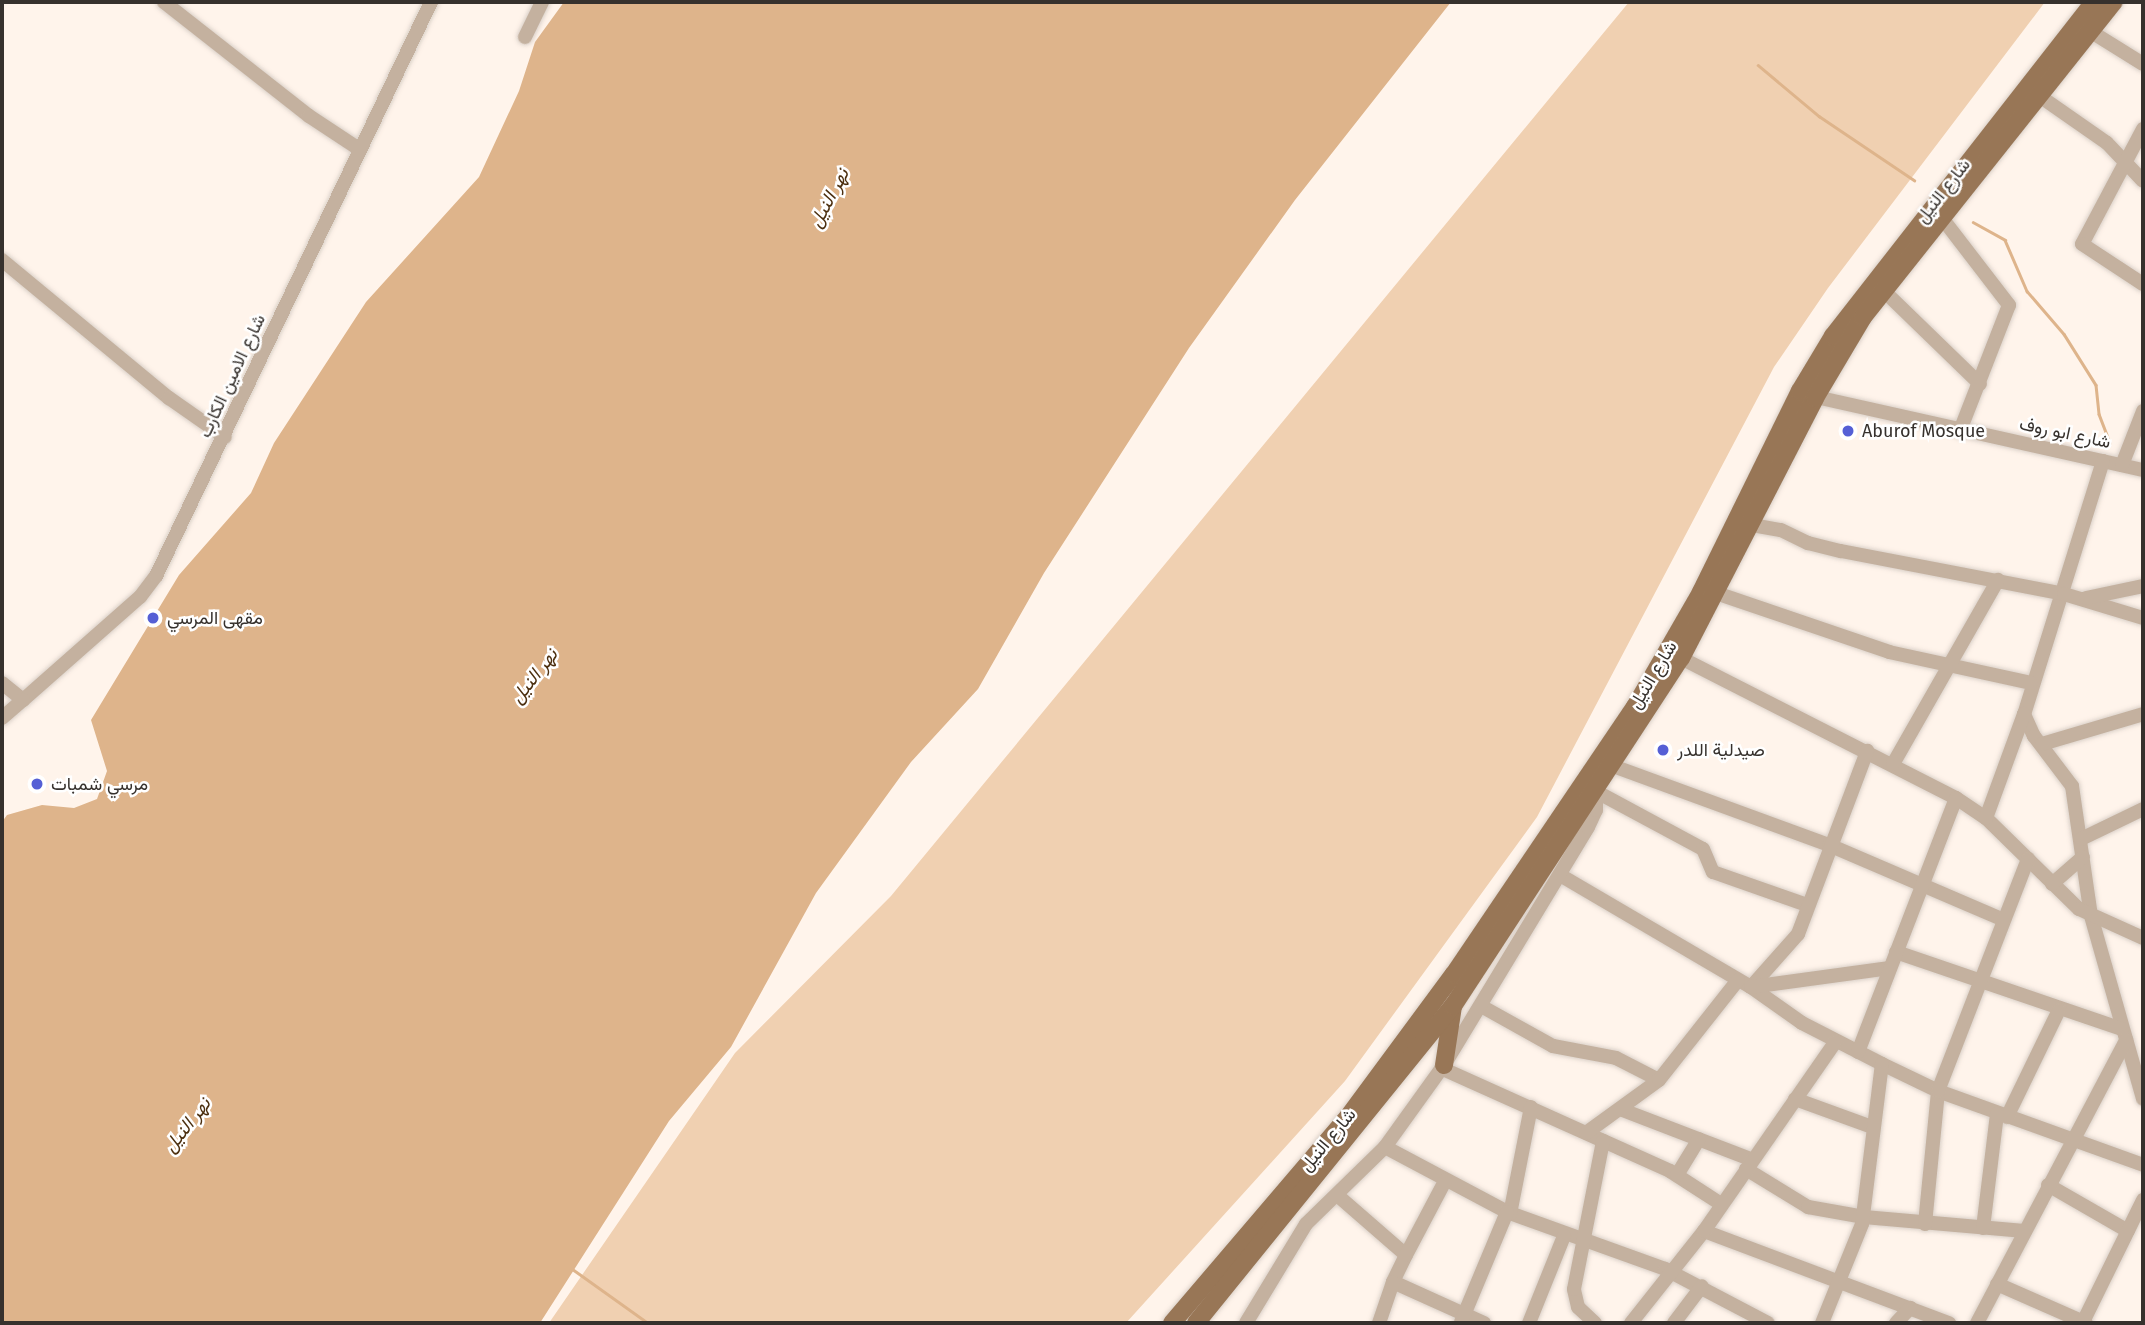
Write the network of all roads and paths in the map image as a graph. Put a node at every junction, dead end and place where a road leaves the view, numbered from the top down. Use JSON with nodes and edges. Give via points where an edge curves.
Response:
{"nodes":[{"id":1,"x":164,"y":2,"type":"edge"},
{"id":2,"x":430,"y":2,"type":"edge"},
{"id":3,"x":542,"y":2,"type":"edge"},
{"id":4,"x":2094,"y":2,"type":"edge"},
{"id":5,"x":2114,"y":2,"type":"edge"},
{"id":6,"x":2090,"y":32,"type":"junction"},
{"id":7,"x":525,"y":37,"type":"dead end"},
{"id":8,"x":2143,"y":64,"type":"edge"},
{"id":9,"x":2041,"y":97,"type":"junction"},
{"id":10,"x":2143,"y":130,"type":"edge"},
{"id":11,"x":359,"y":149,"type":"junction"},
{"id":12,"x":2126,"y":162,"type":"junction"},
{"id":13,"x":2143,"y":181,"type":"edge"},
{"id":14,"x":1942,"y":218,"type":"junction"},
{"id":15,"x":2,"y":260,"type":"edge"},
{"id":16,"x":2143,"y":284,"type":"edge"},
{"id":17,"x":1883,"y":290,"type":"junction"},
{"id":18,"x":1980,"y":384,"type":"junction"},
{"id":19,"x":1807,"y":395,"type":"junction"},
{"id":20,"x":2143,"y":411,"type":"edge"},
{"id":21,"x":1961,"y":431,"type":"junction"},
{"id":22,"x":226,"y":437,"type":"junction"},
{"id":23,"x":2103,"y":461,"type":"junction"},
{"id":24,"x":2122,"y":466,"type":"junction"},
{"id":25,"x":2143,"y":470,"type":"edge"},
{"id":26,"x":1752,"y":525,"type":"junction"},
{"id":27,"x":1998,"y":580,"type":"junction"},
{"id":28,"x":2143,"y":586,"type":"edge"},
{"id":29,"x":1716,"y":593,"type":"junction"},
{"id":30,"x":2064,"y":594,"type":"junction"},
{"id":31,"x":2082,"y":598,"type":"junction"},
{"id":32,"x":2143,"y":618,"type":"edge"},
{"id":33,"x":1681,"y":658,"type":"junction"},
{"id":34,"x":1947,"y":666,"type":"junction"},
{"id":35,"x":2,"y":683,"type":"edge"},
{"id":36,"x":2031,"y":683,"type":"junction"},
{"id":37,"x":23,"y":700,"type":"junction"},
{"id":38,"x":2024,"y":714,"type":"junction"},
{"id":39,"x":2143,"y":714,"type":"edge"},
{"id":40,"x":2,"y":718,"type":"edge"},
{"id":41,"x":2042,"y":744,"type":"junction"},
{"id":42,"x":1867,"y":751,"type":"junction"},
{"id":43,"x":1893,"y":764,"type":"junction"},
{"id":44,"x":1613,"y":766,"type":"junction"},
{"id":45,"x":1596,"y":793,"type":"junction"},
{"id":46,"x":1956,"y":798,"type":"junction"},
{"id":47,"x":2143,"y":809,"type":"edge"},
{"id":48,"x":1986,"y":818,"type":"junction"},
{"id":49,"x":2081,"y":839,"type":"junction"},
{"id":50,"x":1829,"y":845,"type":"junction"},
{"id":51,"x":2082,"y":858,"type":"junction"},
{"id":52,"x":2028,"y":859,"type":"junction"},
{"id":53,"x":1560,"y":875,"type":"junction"},
{"id":54,"x":2052,"y":884,"type":"junction"},
{"id":55,"x":1922,"y":886,"type":"junction"},
{"id":56,"x":1807,"y":905,"type":"junction"},
{"id":57,"x":2091,"y":916,"type":"junction"},
{"id":58,"x":2004,"y":920,"type":"junction"},
{"id":59,"x":2143,"y":938,"type":"edge"},
{"id":60,"x":1896,"y":952,"type":"junction"},
{"id":61,"x":1890,"y":968,"type":"junction"},
{"id":62,"x":1454,"y":974,"type":"junction"},
{"id":63,"x":1744,"y":984,"type":"junction"},
{"id":64,"x":1980,"y":984,"type":"junction"},
{"id":65,"x":1453,"y":1006,"type":"junction"},
{"id":66,"x":1480,"y":1006,"type":"junction"},
{"id":67,"x":2059,"y":1010,"type":"junction"},
{"id":68,"x":2124,"y":1035,"type":"junction"},
{"id":69,"x":1836,"y":1041,"type":"junction"},
{"id":70,"x":1858,"y":1052,"type":"junction"},
{"id":71,"x":1882,"y":1064,"type":"junction"},
{"id":72,"x":1443,"y":1067,"type":"junction"},
{"id":73,"x":2141,"y":1078,"type":"edge"},
{"id":74,"x":1659,"y":1080,"type":"junction"},
{"id":75,"x":1938,"y":1091,"type":"junction"},
{"id":76,"x":1795,"y":1099,"type":"junction"},
{"id":77,"x":2143,"y":1100,"type":"edge"},
{"id":78,"x":1531,"y":1107,"type":"junction"},
{"id":79,"x":1620,"y":1109,"type":"junction"},
{"id":80,"x":2002,"y":1115,"type":"junction"},
{"id":81,"x":1872,"y":1127,"type":"junction"},
{"id":82,"x":1586,"y":1133,"type":"junction"},
{"id":83,"x":1699,"y":1139,"type":"junction"},
{"id":84,"x":2072,"y":1140,"type":"junction"},
{"id":85,"x":1603,"y":1141,"type":"junction"},
{"id":86,"x":1385,"y":1147,"type":"junction"},
{"id":87,"x":1750,"y":1165,"type":"junction"},
{"id":88,"x":2143,"y":1165,"type":"edge"},
{"id":89,"x":1677,"y":1175,"type":"junction"},
{"id":90,"x":1445,"y":1181,"type":"junction"},
{"id":91,"x":2048,"y":1185,"type":"junction"},
{"id":92,"x":1336,"y":1195,"type":"junction"},
{"id":93,"x":2143,"y":1200,"type":"edge"},
{"id":94,"x":1721,"y":1204,"type":"junction"},
{"id":95,"x":1508,"y":1213,"type":"junction"},
{"id":96,"x":1864,"y":1217,"type":"junction"},
{"id":97,"x":1924,"y":1224,"type":"junction"},
{"id":98,"x":1983,"y":1228,"type":"junction"},
{"id":99,"x":1704,"y":1231,"type":"junction"},
{"id":100,"x":2024,"y":1231,"type":"junction"},
{"id":101,"x":2128,"y":1231,"type":"junction"},
{"id":102,"x":1564,"y":1236,"type":"junction"},
{"id":103,"x":1584,"y":1243,"type":"junction"},
{"id":104,"x":1406,"y":1255,"type":"junction"},
{"id":105,"x":1673,"y":1272,"type":"junction"},
{"id":106,"x":1393,"y":1282,"type":"junction"},
{"id":107,"x":1839,"y":1282,"type":"junction"},
{"id":108,"x":1997,"y":1284,"type":"junction"},
{"id":109,"x":1702,"y":1286,"type":"junction"},
{"id":110,"x":1910,"y":1308,"type":"junction"},
{"id":111,"x":1462,"y":1319,"type":"edge"},
{"id":112,"x":2066,"y":1319,"type":"edge"},
{"id":113,"x":1172,"y":1323,"type":"edge"},
{"id":114,"x":1196,"y":1323,"type":"edge"},
{"id":115,"x":1247,"y":1323,"type":"edge"},
{"id":116,"x":1380,"y":1323,"type":"edge"},
{"id":117,"x":1484,"y":1323,"type":"edge"},
{"id":118,"x":1529,"y":1323,"type":"edge"},
{"id":119,"x":1595,"y":1323,"type":"edge"},
{"id":120,"x":1631,"y":1323,"type":"edge"},
{"id":121,"x":1674,"y":1323,"type":"edge"},
{"id":122,"x":1768,"y":1323,"type":"edge"},
{"id":123,"x":1822,"y":1323,"type":"edge"},
{"id":124,"x":1896,"y":1323,"type":"edge"},
{"id":125,"x":1949,"y":1323,"type":"edge"},
{"id":126,"x":1977,"y":1323,"type":"edge"},
{"id":127,"x":2085,"y":1323,"type":"edge"}],
"edges":[{"from":1,"to":11,"type":"street","via":[[309,116]]},
{"from":2,"to":11,"type":"street","name":"شارع الامين الكارب"},
{"from":3,"to":7,"type":"street"},
{"from":4,"to":19,"type":"main road","name":"شارع النيل","via":[[1872,280]]},
{"from":5,"to":6,"type":"main road","name":"شارع النيل"},
{"from":6,"to":8,"type":"street"},
{"from":6,"to":9,"type":"main road","name":"شارع النيل"},
{"from":9,"to":12,"type":"street","via":[[2107,143]]},
{"from":9,"to":14,"type":"main road","name":"شارع النيل"},
{"from":10,"to":12,"type":"street"},
{"from":11,"to":22,"type":"street","name":"شارع الامين الكارب"},
{"from":12,"to":13,"type":"street"},
{"from":12,"to":16,"type":"street","via":[[2081,244]]},
{"from":14,"to":17,"type":"main road","name":"شارع النيل"},
{"from":14,"to":18,"type":"street","via":[[2009,305]]},
{"from":15,"to":22,"type":"street","via":[[169,398]]},
{"from":17,"to":18,"type":"street"},
{"from":17,"to":19,"type":"main road","name":"شارع النيل"},
{"from":18,"to":21,"type":"street"},
{"from":19,"to":21,"type":"street","name":"شارع ابو روف"},
{"from":19,"to":26,"type":"main road","name":"شارع النيل"},
{"from":19,"to":62,"type":"main road","name":"شارع النيل","via":[[1635,707]]},
{"from":20,"to":24,"type":"street"},
{"from":21,"to":23,"type":"street","name":"شارع ابو روف"},
{"from":22,"to":37,"type":"street","name":"شارع الامين الكارب","via":[[147,589]]},
{"from":23,"to":24,"type":"street","name":"شارع ابو روف"},
{"from":23,"to":30,"type":"street"},
{"from":24,"to":25,"type":"street","name":"شارع ابو روف"},
{"from":26,"to":27,"type":"street","via":[[1841,551]]},
{"from":26,"to":29,"type":"main road","name":"شارع النيل"},
{"from":27,"to":30,"type":"street"},
{"from":27,"to":34,"type":"street"},
{"from":28,"to":31,"type":"street"},
{"from":29,"to":33,"type":"main road","name":"شارع النيل"},
{"from":29,"to":34,"type":"street","via":[[1855,642]]},
{"from":30,"to":31,"type":"street"},
{"from":30,"to":36,"type":"street"},
{"from":31,"to":32,"type":"street"},
{"from":33,"to":42,"type":"street"},
{"from":33,"to":44,"type":"main road","name":"شارع النيل"},
{"from":34,"to":36,"type":"street"},
{"from":34,"to":43,"type":"street"},
{"from":35,"to":37,"type":"street"},
{"from":36,"to":38,"type":"street"},
{"from":37,"to":40,"type":"street","name":"شارع الامين الكارب"},
{"from":38,"to":41,"type":"street"},
{"from":38,"to":48,"type":"street"},
{"from":39,"to":41,"type":"street"},
{"from":41,"to":49,"type":"street","via":[[2072,786]]},
{"from":42,"to":43,"type":"street"},
{"from":42,"to":50,"type":"street"},
{"from":43,"to":46,"type":"street"},
{"from":44,"to":45,"type":"main road","name":"شارع النيل"},
{"from":44,"to":50,"type":"street"},
{"from":45,"to":53,"type":"street","via":[[1593,818]]},
{"from":45,"to":56,"type":"street","via":[[1703,849],[1713,872]]},
{"from":45,"to":65,"type":"main road","name":"شارع النيل"},
{"from":46,"to":48,"type":"street"},
{"from":46,"to":55,"type":"street"},
{"from":47,"to":49,"type":"street"},
{"from":48,"to":52,"type":"street"},
{"from":49,"to":51,"type":"street"},
{"from":50,"to":55,"type":"street"},
{"from":50,"to":56,"type":"street"},
{"from":51,"to":54,"type":"street"},
{"from":51,"to":57,"type":"street"},
{"from":52,"to":54,"type":"street"},
{"from":52,"to":58,"type":"street"},
{"from":53,"to":63,"type":"street"},
{"from":53,"to":66,"type":"street"},
{"from":54,"to":57,"type":"street"},
{"from":55,"to":58,"type":"street"},
{"from":55,"to":60,"type":"street"},
{"from":56,"to":63,"type":"street","via":[[1793,941]]},
{"from":57,"to":59,"type":"street"},
{"from":57,"to":68,"type":"street"},
{"from":58,"to":64,"type":"street"},
{"from":60,"to":61,"type":"street"},
{"from":60,"to":64,"type":"street"},
{"from":61,"to":63,"type":"street"},
{"from":61,"to":70,"type":"street"},
{"from":62,"to":65,"type":"main road"},
{"from":62,"to":113,"type":"main road","name":"شارع النيل","via":[[1348,1117]]},
{"from":63,"to":69,"type":"street"},
{"from":63,"to":74,"type":"street"},
{"from":64,"to":67,"type":"street"},
{"from":64,"to":75,"type":"street"},
{"from":65,"to":72,"type":"main road"},
{"from":65,"to":114,"type":"main road","name":"شارع النيل"},
{"from":66,"to":72,"type":"street"},
{"from":66,"to":74,"type":"street","via":[[1553,1046],[1616,1058]]},
{"from":67,"to":68,"type":"street"},
{"from":67,"to":80,"type":"street"},
{"from":68,"to":73,"type":"street"},
{"from":68,"to":84,"type":"street"},
{"from":69,"to":70,"type":"street"},
{"from":69,"to":76,"type":"street"},
{"from":70,"to":71,"type":"street"},
{"from":71,"to":75,"type":"street"},
{"from":71,"to":81,"type":"street"},
{"from":72,"to":78,"type":"street"},
{"from":72,"to":86,"type":"street"},
{"from":73,"to":77,"type":"street"},
{"from":74,"to":79,"type":"street"},
{"from":75,"to":80,"type":"street"},
{"from":75,"to":97,"type":"street"},
{"from":76,"to":81,"type":"street"},
{"from":76,"to":87,"type":"street"},
{"from":78,"to":82,"type":"street"},
{"from":78,"to":95,"type":"street"},
{"from":79,"to":82,"type":"street"},
{"from":79,"to":83,"type":"street"},
{"from":80,"to":84,"type":"street"},
{"from":80,"to":98,"type":"street"},
{"from":81,"to":96,"type":"street"},
{"from":82,"to":85,"type":"street"},
{"from":83,"to":87,"type":"street"},
{"from":83,"to":89,"type":"street"},
{"from":84,"to":88,"type":"street"},
{"from":84,"to":91,"type":"street"},
{"from":85,"to":89,"type":"street"},
{"from":85,"to":103,"type":"street"},
{"from":86,"to":90,"type":"street"},
{"from":86,"to":92,"type":"street"},
{"from":87,"to":94,"type":"street"},
{"from":87,"to":96,"type":"street","via":[[1802,1205]]},
{"from":89,"to":94,"type":"street"},
{"from":90,"to":95,"type":"street"},
{"from":90,"to":104,"type":"street"},
{"from":91,"to":100,"type":"street"},
{"from":91,"to":101,"type":"street"},
{"from":92,"to":104,"type":"street"},
{"from":92,"to":115,"type":"street","via":[[1306,1224]]},
{"from":93,"to":101,"type":"street"},
{"from":94,"to":99,"type":"street"},
{"from":95,"to":102,"type":"street"},
{"from":95,"to":111,"type":"street"},
{"from":96,"to":97,"type":"street"},
{"from":96,"to":107,"type":"street"},
{"from":97,"to":98,"type":"street"},
{"from":98,"to":100,"type":"street"},
{"from":99,"to":105,"type":"street"},
{"from":99,"to":107,"type":"street"},
{"from":100,"to":108,"type":"street"},
{"from":101,"to":127,"type":"street"},
{"from":102,"to":103,"type":"street"},
{"from":102,"to":118,"type":"street"},
{"from":103,"to":105,"type":"street"},
{"from":103,"to":119,"type":"street","via":[[1574,1296],[1578,1307]]},
{"from":104,"to":106,"type":"street"},
{"from":105,"to":109,"type":"street"},
{"from":105,"to":120,"type":"street"},
{"from":106,"to":111,"type":"street"},
{"from":106,"to":116,"type":"street"},
{"from":107,"to":110,"type":"street"},
{"from":107,"to":123,"type":"street"},
{"from":108,"to":112,"type":"street"},
{"from":108,"to":126,"type":"street"},
{"from":109,"to":121,"type":"street"},
{"from":109,"to":122,"type":"street"},
{"from":110,"to":124,"type":"street"},
{"from":110,"to":125,"type":"street"},
{"from":111,"to":117,"type":"street"},
{"from":112,"to":127,"type":"street"}]}
